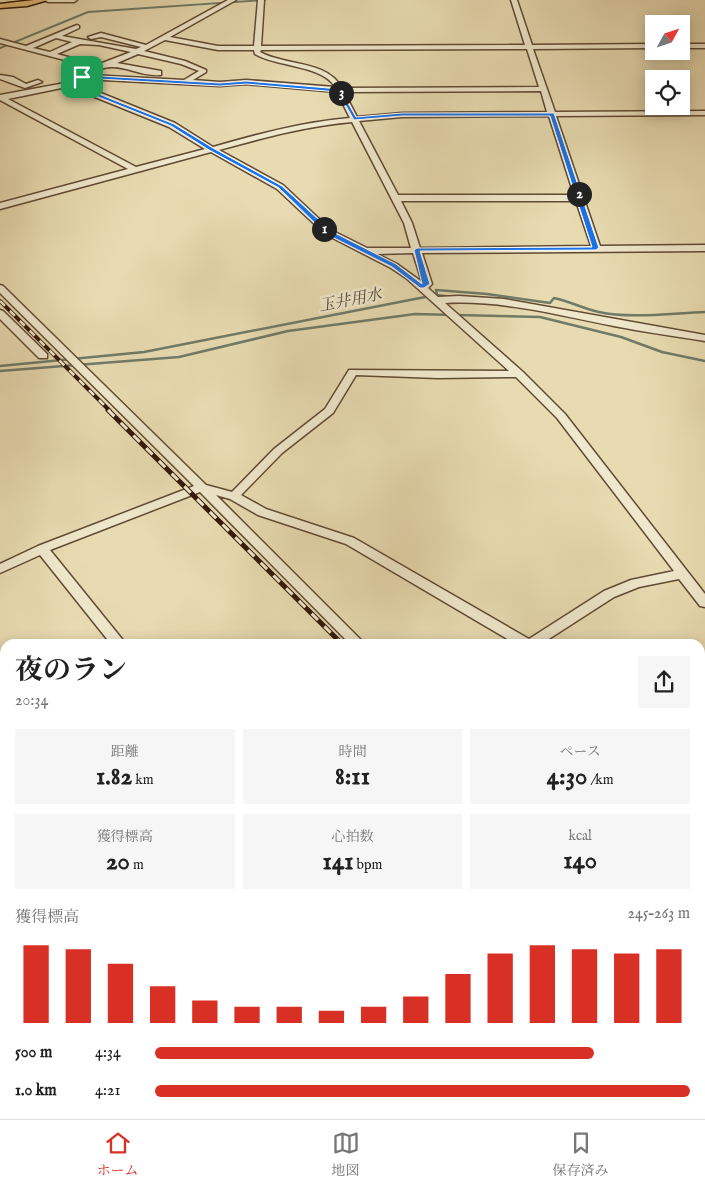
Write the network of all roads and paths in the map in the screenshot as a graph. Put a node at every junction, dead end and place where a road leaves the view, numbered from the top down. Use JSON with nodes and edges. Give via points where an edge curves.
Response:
{"nodes":[{"id":1,"x":44,"y":0,"type":"edge"},
{"id":2,"x":48,"y":0,"type":"edge"},
{"id":3,"x":74,"y":0,"type":"edge"},
{"id":4,"x":233,"y":0,"type":"edge"},
{"id":5,"x":514,"y":0,"type":"edge"},
{"id":6,"x":261,"y":1,"type":"edge"},
{"id":7,"x":0,"y":6,"type":"edge"},
{"id":8,"x":77,"y":26,"type":"dead end"},
{"id":9,"x":114,"y":30,"type":"dead end"},
{"id":10,"x":101,"y":35,"type":"junction"},
{"id":11,"x":56,"y":36,"type":"junction"},
{"id":12,"x":150,"y":38,"type":"dead end"},
{"id":13,"x":162,"y":39,"type":"junction"},
{"id":14,"x":0,"y":41,"type":"edge"},
{"id":15,"x":80,"y":42,"type":"junction"},
{"id":16,"x":148,"y":46,"type":"junction"},
{"id":17,"x":645,"y":46,"type":"edge"},
{"id":18,"x":690,"y":46,"type":"edge"},
{"id":19,"x":705,"y":46,"type":"edge"},
{"id":20,"x":530,"y":47,"type":"junction"},
{"id":21,"x":26,"y":48,"type":"junction"},
{"id":22,"x":244,"y":48,"type":"junction"},
{"id":23,"x":256,"y":48,"type":"junction"},
{"id":24,"x":134,"y":53,"type":"junction"},
{"id":25,"x":51,"y":54,"type":"junction"},
{"id":26,"x":224,"y":57,"type":"dead end"},
{"id":27,"x":109,"y":64,"type":"junction"},
{"id":28,"x":95,"y":68,"type":"junction"},
{"id":29,"x":158,"y":73,"type":"dead end"},
{"id":30,"x":0,"y":77,"type":"edge"},
{"id":31,"x":80,"y":80,"type":"junction"},
{"id":32,"x":187,"y":81,"type":"junction"},
{"id":33,"x":53,"y":87,"type":"junction"},
{"id":34,"x":544,"y":89,"type":"junction"},
{"id":35,"x":340,"y":90,"type":"junction"},
{"id":36,"x":1,"y":97,"type":"edge"},
{"id":37,"x":552,"y":114,"type":"junction"},
{"id":38,"x":705,"y":114,"type":"edge"},
{"id":39,"x":354,"y":118,"type":"junction"},
{"id":40,"x":211,"y":149,"type":"junction"},
{"id":41,"x":135,"y":170,"type":"junction"},
{"id":42,"x":397,"y":198,"type":"junction"},
{"id":43,"x":580,"y":198,"type":"junction"},
{"id":44,"x":0,"y":206,"type":"edge"},
{"id":45,"x":596,"y":248,"type":"junction"},
{"id":46,"x":705,"y":248,"type":"edge"},
{"id":47,"x":417,"y":250,"type":"junction"},
{"id":48,"x":364,"y":251,"type":"junction"},
{"id":49,"x":0,"y":288,"type":"edge"},
{"id":50,"x":431,"y":294,"type":"junction"},
{"id":51,"x":0,"y":313,"type":"edge"},
{"id":52,"x":705,"y":338,"type":"edge"},
{"id":53,"x":43,"y":356,"type":"dead end"},
{"id":54,"x":519,"y":374,"type":"junction"},
{"id":55,"x":202,"y":487,"type":"junction"},
{"id":56,"x":234,"y":496,"type":"junction"},
{"id":57,"x":42,"y":549,"type":"junction"},
{"id":58,"x":0,"y":569,"type":"edge"},
{"id":59,"x":682,"y":574,"type":"junction"},
{"id":60,"x":699,"y":588,"type":"edge"},
{"id":61,"x":705,"y":603,"type":"edge"},
{"id":62,"x":115,"y":639,"type":"edge"},
{"id":63,"x":353,"y":639,"type":"edge"},
{"id":64,"x":518,"y":639,"type":"edge"},
{"id":65,"x":539,"y":639,"type":"edge"}],
"edges":[{"from":1,"to":7,"type":"main road"},
{"from":2,"to":3,"type":"street"},
{"from":4,"to":13,"type":"street"},
{"from":5,"to":20,"type":"street"},
{"from":6,"to":23,"type":"street"},
{"from":8,"to":11,"type":"street"},
{"from":9,"to":10,"type":"street"},
{"from":10,"to":15,"type":"street"},
{"from":10,"to":16,"type":"street"},
{"from":11,"to":15,"type":"street"},
{"from":11,"to":21,"type":"street"},
{"from":12,"to":13,"type":"street"},
{"from":13,"to":16,"type":"street"},
{"from":13,"to":22,"type":"street","via":[[218,48]]},
{"from":14,"to":21,"type":"street"},
{"from":15,"to":24,"type":"street"},
{"from":15,"to":25,"type":"street"},
{"from":16,"to":24,"type":"street"},
{"from":17,"to":20,"type":"street"},
{"from":18,"to":19,"type":"street"},
{"from":20,"to":23,"type":"street"},
{"from":20,"to":34,"type":"street"},
{"from":21,"to":25,"type":"street"},
{"from":22,"to":23,"type":"street"},
{"from":22,"to":26,"type":"street"},
{"from":23,"to":35,"type":"street","via":[[257,53],[270,60],[329,76]]},
{"from":24,"to":27,"type":"street"},
{"from":24,"to":32,"type":"street","via":[[183,62],[204,71]]},
{"from":25,"to":28,"type":"street","via":[[75,59]]},
{"from":27,"to":28,"type":"street"},
{"from":27,"to":29,"type":"street"},
{"from":28,"to":31,"type":"street"},
{"from":30,"to":33,"type":"street","via":[[25,86],[38,82]]},
{"from":31,"to":32,"type":"street"},
{"from":31,"to":33,"type":"street"},
{"from":31,"to":40,"type":"street","via":[[83,89],[172,125]]},
{"from":32,"to":35,"type":"street"},
{"from":33,"to":36,"type":"street"},
{"from":34,"to":35,"type":"street"},
{"from":34,"to":37,"type":"street"},
{"from":35,"to":39,"type":"street"},
{"from":36,"to":41,"type":"street"},
{"from":37,"to":38,"type":"street"},
{"from":37,"to":39,"type":"street"},
{"from":37,"to":43,"type":"street"},
{"from":39,"to":40,"type":"street","via":[[280,131]]},
{"from":39,"to":42,"type":"street"},
{"from":40,"to":41,"type":"street"},
{"from":40,"to":48,"type":"street","via":[[280,187],[323,228]]},
{"from":41,"to":44,"type":"street"},
{"from":42,"to":43,"type":"street"},
{"from":42,"to":47,"type":"street"},
{"from":43,"to":45,"type":"street"},
{"from":45,"to":46,"type":"street"},
{"from":45,"to":47,"type":"street"},
{"from":47,"to":48,"type":"street"},
{"from":47,"to":50,"type":"street"},
{"from":48,"to":50,"type":"street","via":[[394,266]]},
{"from":49,"to":55,"type":"street"},
{"from":50,"to":52,"type":"street","via":[[551,310]]},
{"from":50,"to":54,"type":"street"},
{"from":51,"to":53,"type":"street"},
{"from":54,"to":56,"type":"street","via":[[353,372],[328,411],[278,451]]},
{"from":54,"to":59,"type":"street","via":[[561,416]]},
{"from":55,"to":56,"type":"street"},
{"from":55,"to":57,"type":"street"},
{"from":55,"to":63,"type":"street"},
{"from":56,"to":64,"type":"street","via":[[262,512],[350,541]]},
{"from":57,"to":58,"type":"street"},
{"from":57,"to":62,"type":"street"},
{"from":59,"to":60,"type":"street"},
{"from":59,"to":65,"type":"street","via":[[636,583],[609,594]]},
{"from":60,"to":61,"type":"street"}]}
